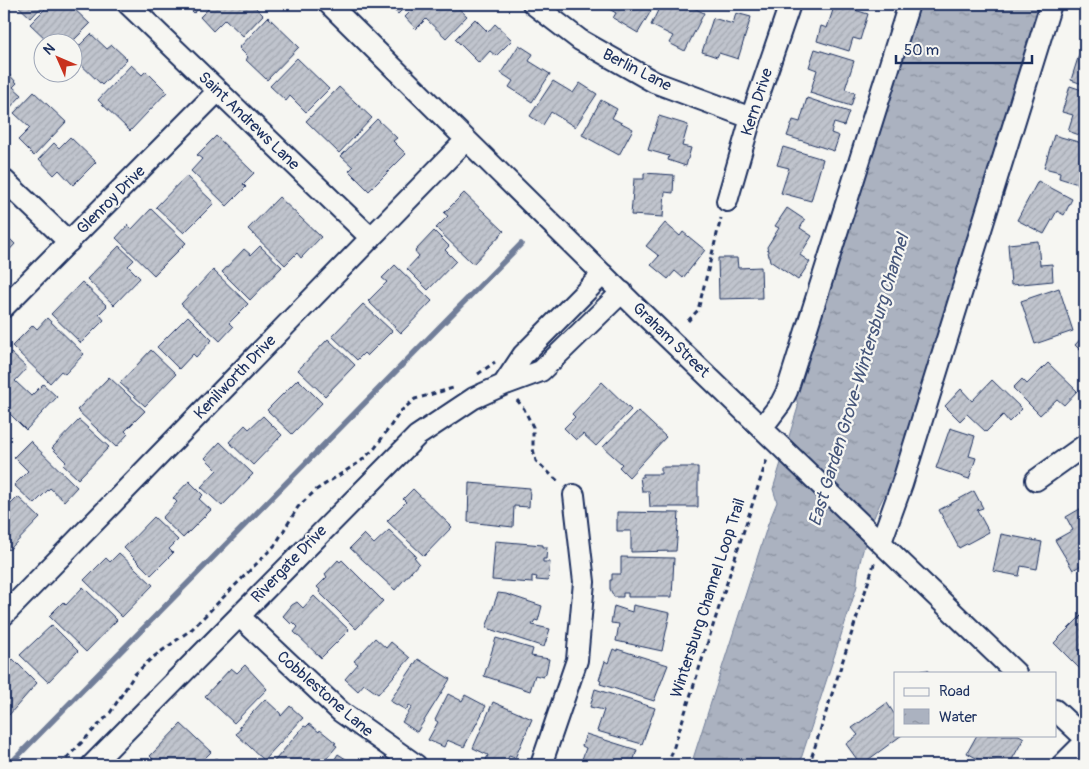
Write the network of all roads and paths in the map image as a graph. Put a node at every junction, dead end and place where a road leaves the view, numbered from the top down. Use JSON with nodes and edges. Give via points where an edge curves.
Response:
{"nodes":[{"id":1,"x":128,"y":4,"type":"edge"},
{"id":2,"x":329,"y":4,"type":"edge"},
{"id":3,"x":533,"y":4,"type":"edge"},
{"id":4,"x":790,"y":4,"type":"edge"},
{"id":5,"x":909,"y":4,"type":"edge"},
{"id":6,"x":1051,"y":4,"type":"edge"},
{"id":7,"x":217,"y":92,"type":"junction"},
{"id":8,"x":751,"y":118,"type":"junction"},
{"id":9,"x":466,"y":140,"type":"junction"},
{"id":10,"x":4,"y":180,"type":"edge"},
{"id":11,"x":726,"y":201,"type":"joint"},
{"id":12,"x":371,"y":238,"type":"junction"},
{"id":13,"x":69,"y":242,"type":"junction"},
{"id":14,"x":603,"y":274,"type":"junction"},
{"id":15,"x":622,"y":292,"type":"junction"},
{"id":16,"x":4,"y":307,"type":"edge"},
{"id":17,"x":688,"y":321,"type":"dead end"},
{"id":18,"x":504,"y":385,"type":"junction"},
{"id":19,"x":773,"y":438,"type":"junction"},
{"id":20,"x":1085,"y":445,"type":"edge"},
{"id":21,"x":1036,"y":480,"type":"dead end"},
{"id":22,"x":574,"y":495,"type":"joint"},
{"id":23,"x":881,"y":542,"type":"junction"},
{"id":24,"x":4,"y":615,"type":"edge"},
{"id":25,"x":239,"y":616,"type":"junction"},
{"id":26,"x":1015,"y":672,"type":"edge"},
{"id":27,"x":1056,"y":711,"type":"edge"},
{"id":28,"x":1085,"y":740,"type":"edge"},
{"id":29,"x":96,"y":764,"type":"edge"},
{"id":30,"x":416,"y":765,"type":"edge"},
{"id":31,"x":541,"y":765,"type":"edge"},
{"id":32,"x":668,"y":765,"type":"edge"},
{"id":33,"x":809,"y":765,"type":"edge"},
{"id":34,"x":1062,"y":765,"type":"edge"}],
"edges":[{"from":1,"to":7,"type":"street","name":"Saint Andrews Lane"},
{"from":2,"to":9,"type":"street","name":"Graham Street"},
{"from":3,"to":8,"type":"street","name":"Berlin Lane","via":[[580,40],[654,82]]},
{"from":4,"to":8,"type":"street","name":"Kern Drive"},
{"from":5,"to":19,"type":"street","via":[[781,403]]},
{"from":6,"to":23,"type":"street","via":[[905,475]]},
{"from":7,"to":12,"type":"street","name":"Saint Andrews Lane"},
{"from":7,"to":13,"type":"street","name":"Glenroy Drive"},
{"from":8,"to":11,"type":"street","name":"Kern Drive"},
{"from":9,"to":12,"type":"street","name":"Kenilworth Drive"},
{"from":9,"to":14,"type":"street","name":"Graham Street"},
{"from":10,"to":13,"type":"street"},
{"from":11,"to":17,"type":"path","via":[[698,310]]},
{"from":12,"to":24,"type":"street","name":"Kenilworth Drive"},
{"from":13,"to":16,"type":"street","name":"Glenroy Drive"},
{"from":14,"to":15,"type":"street","name":"Graham Street"},
{"from":14,"to":18,"type":"street","via":[[523,355]]},
{"from":15,"to":18,"type":"street","name":"Rivergate Drive","via":[[541,372]]},
{"from":15,"to":19,"type":"street","name":"Graham Street"},
{"from":18,"to":22,"type":"path","via":[[524,409],[533,427],[536,461]]},
{"from":18,"to":25,"type":"street","name":"Rivergate Drive","via":[[474,398],[417,436]]},
{"from":19,"to":23,"type":"street","name":"Graham Street"},
{"from":19,"to":32,"type":"path","name":"Wintersburg Channel Loop Trail"},
{"from":20,"to":21,"type":"street"},
{"from":22,"to":31,"type":"street","via":[[584,582],[577,660]]},
{"from":23,"to":26,"type":"street","name":"Graham Street"},
{"from":23,"to":33,"type":"path"},
{"from":25,"to":29,"type":"street","name":"Rivergate Drive"},
{"from":25,"to":30,"type":"street","name":"Cobblestone Lane","via":[[341,712]]},
{"from":27,"to":28,"type":"street"},
{"from":28,"to":34,"type":"street"}]}
